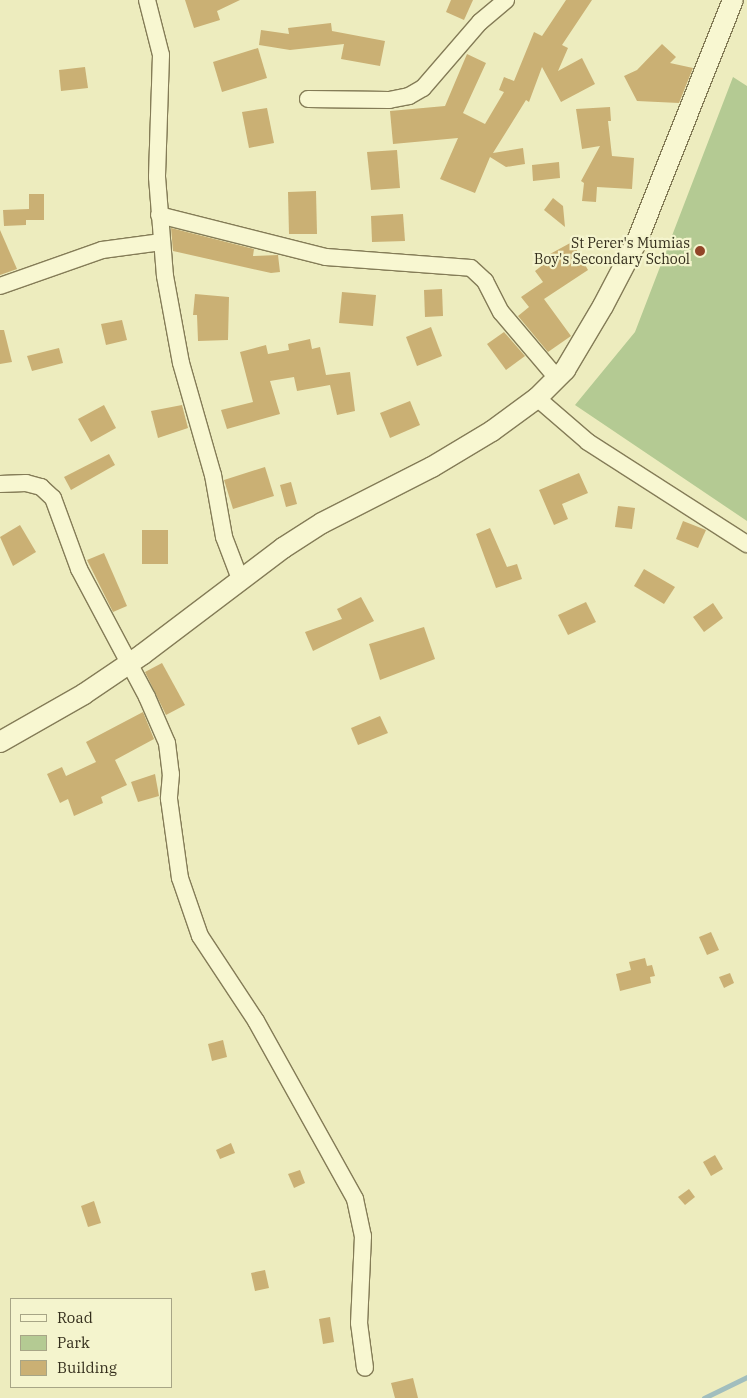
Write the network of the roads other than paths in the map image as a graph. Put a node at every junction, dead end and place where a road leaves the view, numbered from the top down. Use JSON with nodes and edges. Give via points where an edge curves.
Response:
{"nodes":[{"id":1,"x":147,"y":0,"type":"edge"},
{"id":2,"x":506,"y":0,"type":"edge"},
{"id":3,"x":733,"y":0,"type":"edge"},
{"id":4,"x":308,"y":99,"type":"dead end"},
{"id":5,"x":159,"y":215,"type":"junction"},
{"id":6,"x":161,"y":242,"type":"junction"},
{"id":7,"x":0,"y":286,"type":"edge"},
{"id":8,"x":557,"y":378,"type":"junction"},
{"id":9,"x":537,"y":398,"type":"junction"},
{"id":10,"x":0,"y":484,"type":"edge"},
{"id":11,"x":747,"y":544,"type":"edge"},
{"id":12,"x":240,"y":579,"type":"junction"},
{"id":13,"x":130,"y":662,"type":"junction"},
{"id":14,"x":0,"y":742,"type":"edge"},
{"id":15,"x":365,"y":1368,"type":"dead end"}],
"edges":[{"from":1,"to":5,"type":"street","via":[[161,56]]},
{"from":2,"to":4,"type":"street","via":[[480,22],[423,88],[410,96],[389,100]]},
{"from":3,"to":8,"type":"street","via":[[637,241],[604,306]]},
{"from":5,"to":6,"type":"street"},
{"from":5,"to":8,"type":"street","via":[[326,257],[471,268],[485,281],[502,312]]},
{"from":6,"to":7,"type":"street","via":[[102,250]]},
{"from":6,"to":12,"type":"street","via":[[181,363],[214,475],[224,537]]},
{"from":8,"to":9,"type":"street"},
{"from":9,"to":11,"type":"street","via":[[588,442]]},
{"from":9,"to":12,"type":"street","via":[[492,431],[432,467],[322,523]]},
{"from":10,"to":13,"type":"street","via":[[26,483],[41,487],[53,498],[79,569],[105,622]]},
{"from":12,"to":13,"type":"street"},
{"from":13,"to":14,"type":"street","via":[[84,694]]},
{"from":13,"to":15,"type":"street","via":[[167,743],[171,774],[169,799],[180,878],[200,936],[256,1021],[356,1199],[363,1236],[359,1323]]}]}
